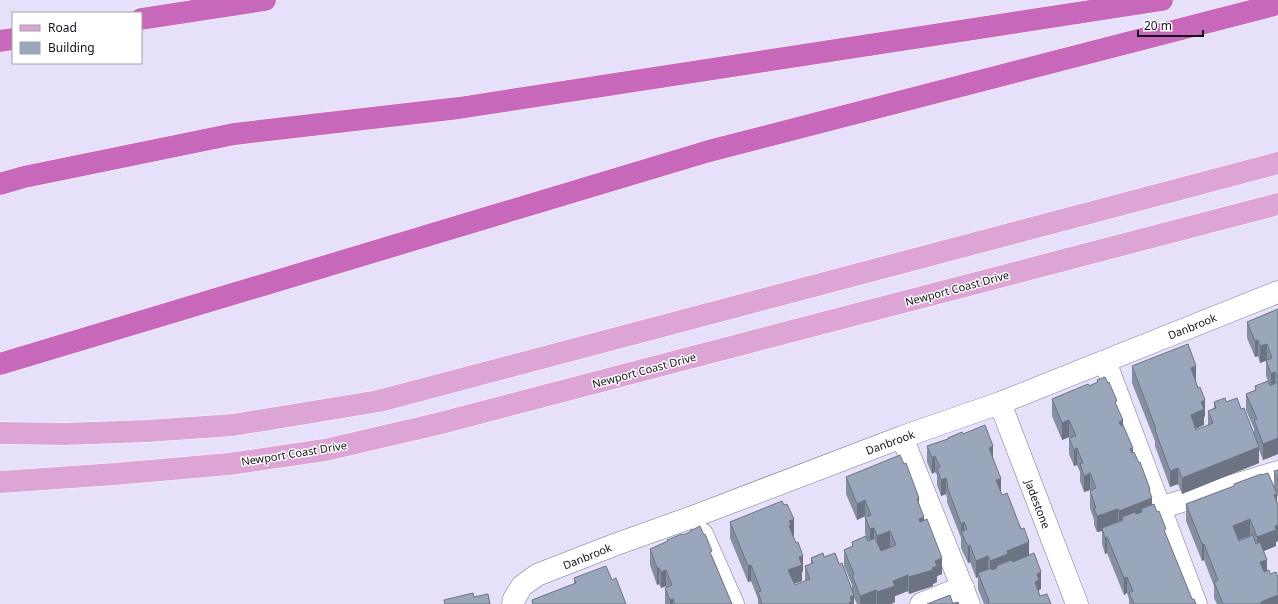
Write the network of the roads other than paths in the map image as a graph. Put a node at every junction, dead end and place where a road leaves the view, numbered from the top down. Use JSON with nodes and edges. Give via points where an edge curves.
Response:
{"nodes":[{"id":1,"x":265,"y":0,"type":"edge"},
{"id":2,"x":1162,"y":0,"type":"edge"},
{"id":3,"x":1278,"y":4,"type":"edge"},
{"id":4,"x":142,"y":19,"type":"edge"},
{"id":5,"x":12,"y":39,"type":"edge"},
{"id":6,"x":0,"y":41,"type":"edge"},
{"id":7,"x":1278,"y":163,"type":"edge"},
{"id":8,"x":0,"y":184,"type":"edge"},
{"id":9,"x":1278,"y":204,"type":"edge"},
{"id":10,"x":1278,"y":292,"type":"edge"},
{"id":11,"x":1105,"y":361,"type":"junction"},
{"id":12,"x":0,"y":364,"type":"edge"},
{"id":13,"x":1000,"y":403,"type":"junction"},
{"id":14,"x":0,"y":433,"type":"edge"},
{"id":15,"x":902,"y":437,"type":"junction"},
{"id":16,"x":1278,"y":472,"type":"edge"},
{"id":17,"x":0,"y":482,"type":"edge"},
{"id":18,"x":1160,"y":508,"type":"junction"},
{"id":19,"x":694,"y":516,"type":"junction"},
{"id":20,"x":966,"y":596,"type":"edge"},
{"id":21,"x":513,"y":604,"type":"edge"},
{"id":22,"x":733,"y":604,"type":"edge"},
{"id":23,"x":921,"y":604,"type":"edge"},
{"id":24,"x":1077,"y":604,"type":"edge"},
{"id":25,"x":1196,"y":604,"type":"edge"}],
"edges":[{"from":1,"to":4,"type":"highway"},
{"from":2,"to":8,"type":"highway","via":[[459,108],[234,134]]},
{"from":3,"to":12,"type":"highway","via":[[700,154]]},
{"from":5,"to":6,"type":"highway"},
{"from":7,"to":14,"type":"main road","via":[[379,401],[233,425],[65,434]]},
{"from":9,"to":17,"type":"main road","name":"Newport Coast Drive","via":[[437,424],[325,450],[229,464]]},
{"from":10,"to":11,"type":"street","name":"Danbrook"},
{"from":11,"to":13,"type":"street","name":"Danbrook"},
{"from":11,"to":18,"type":"street"},
{"from":13,"to":15,"type":"street","name":"Danbrook"},
{"from":13,"to":24,"type":"street","name":"Jadestone"},
{"from":15,"to":19,"type":"street","name":"Danbrook"},
{"from":15,"to":20,"type":"street"},
{"from":16,"to":18,"type":"street"},
{"from":18,"to":25,"type":"street"},
{"from":19,"to":21,"type":"street","name":"Danbrook","via":[[537,575],[522,586]]},
{"from":19,"to":22,"type":"street"},
{"from":20,"to":23,"type":"street"}]}
